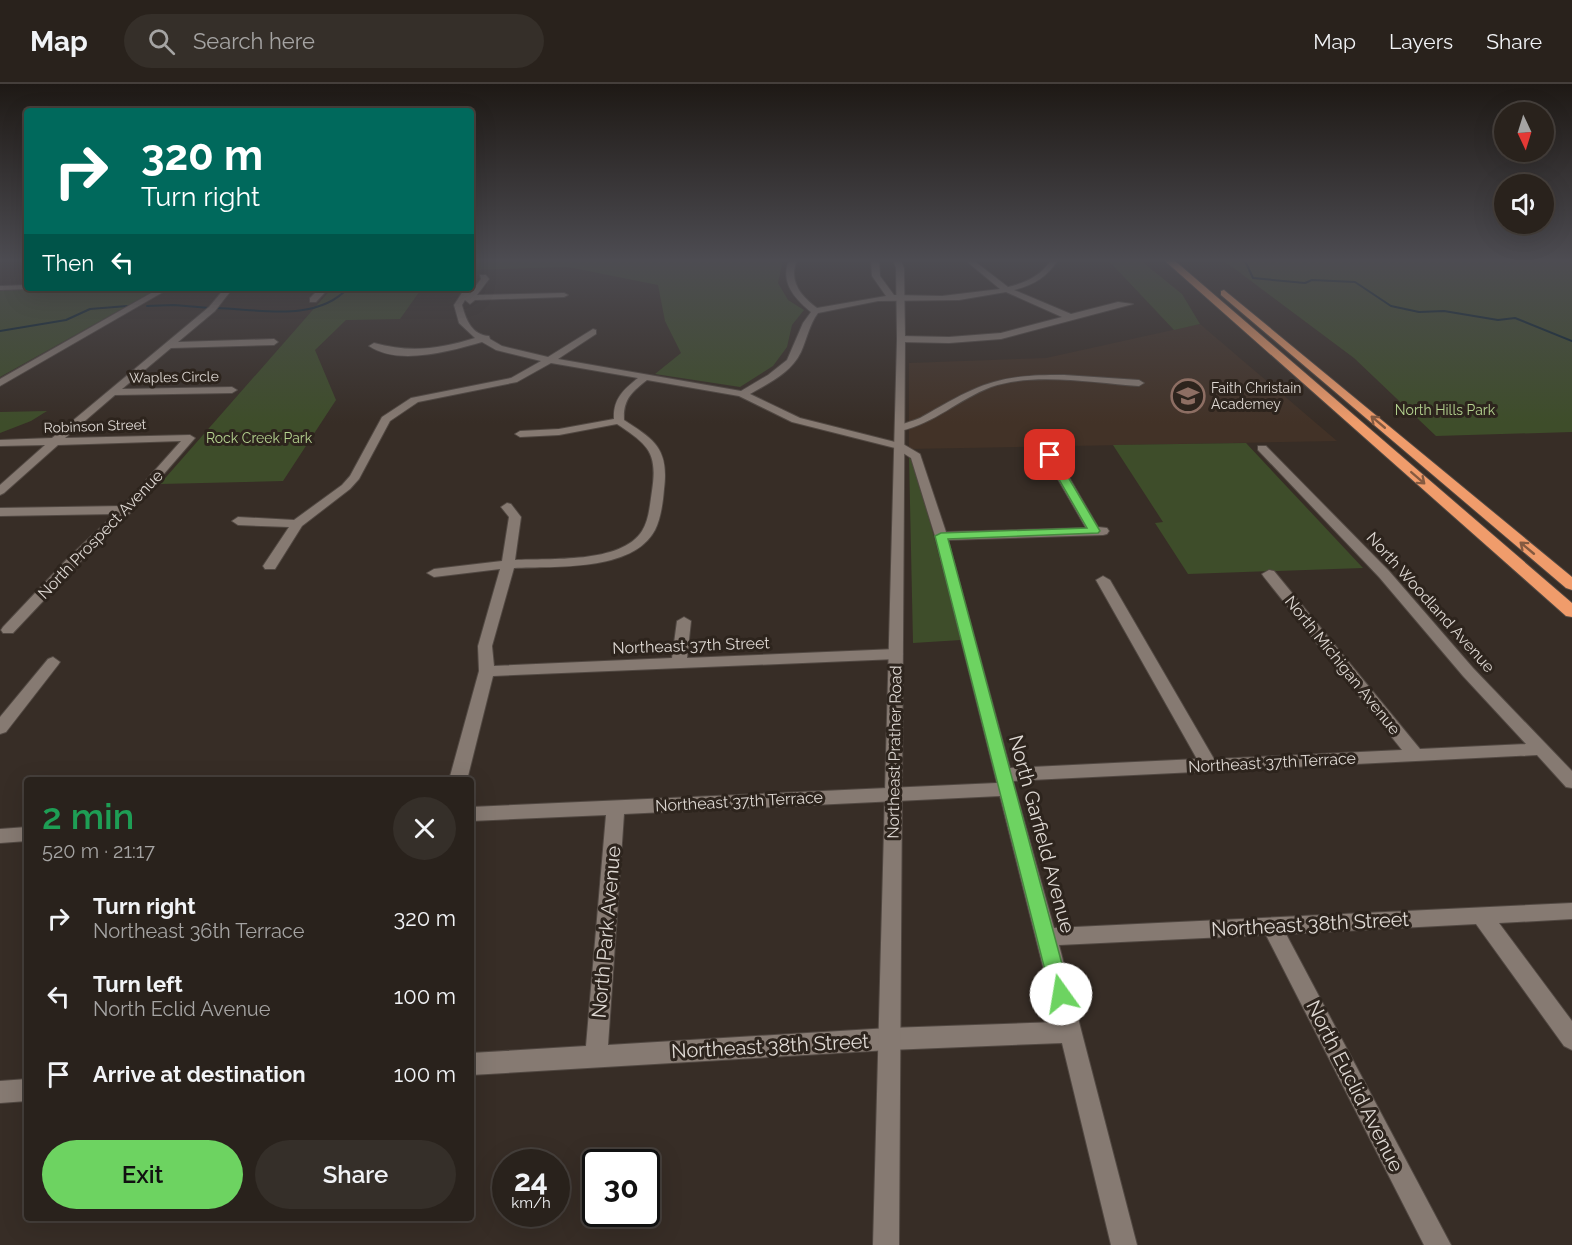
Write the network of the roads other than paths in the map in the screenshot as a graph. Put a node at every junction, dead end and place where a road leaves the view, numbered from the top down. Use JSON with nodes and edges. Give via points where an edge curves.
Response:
{"nodes":[{"id":1,"x":122,"y":314,"type":"edge"},
{"id":2,"x":205,"y":314,"type":"edge"},
{"id":3,"x":461,"y":314,"type":"edge"},
{"id":4,"x":470,"y":314,"type":"edge"},
{"id":5,"x":812,"y":314,"type":"edge"},
{"id":6,"x":898,"y":314,"type":"edge"},
{"id":7,"x":1063,"y":314,"type":"edge"},
{"id":8,"x":1080,"y":314,"type":"edge"},
{"id":9,"x":1230,"y":314,"type":"edge"},
{"id":10,"x":1249,"y":314,"type":"edge"},
{"id":11,"x":1070,"y":317,"type":"junction"},
{"id":12,"x":593,"y":332,"type":"dead end"},
{"id":13,"x":487,"y":338,"type":"junction"},
{"id":14,"x":901,"y":339,"type":"junction"},
{"id":15,"x":274,"y":342,"type":"dead end"},
{"id":16,"x":168,"y":345,"type":"junction"},
{"id":17,"x":374,"y":346,"type":"dead end"},
{"id":18,"x":550,"y":359,"type":"junction"},
{"id":19,"x":644,"y":378,"type":"junction"},
{"id":20,"x":0,"y":383,"type":"edge"},
{"id":21,"x":1139,"y":383,"type":"dead end"},
{"id":22,"x":232,"y":390,"type":"dead end"},
{"id":23,"x":116,"y":392,"type":"junction"},
{"id":24,"x":742,"y":394,"type":"junction"},
{"id":25,"x":619,"y":422,"type":"junction"},
{"id":26,"x":520,"y":434,"type":"dead end"},
{"id":27,"x":899,"y":437,"type":"junction"},
{"id":28,"x":190,"y":438,"type":"joint"},
{"id":29,"x":55,"y":442,"type":"junction"},
{"id":30,"x":0,"y":443,"type":"edge"},
{"id":31,"x":1262,"y":448,"type":"dead end"},
{"id":32,"x":1050,"y":455,"type":"dead end"},
{"id":33,"x":0,"y":491,"type":"edge"},
{"id":34,"x":507,"y":507,"type":"dead end"},
{"id":35,"x":126,"y":510,"type":"junction"},
{"id":36,"x":0,"y":512,"type":"edge"},
{"id":37,"x":238,"y":521,"type":"dead end"},
{"id":38,"x":297,"y":524,"type":"junction"},
{"id":39,"x":941,"y":536,"type":"junction"},
{"id":40,"x":508,"y":564,"type":"junction"},
{"id":41,"x":270,"y":567,"type":"dead end"},
{"id":42,"x":434,"y":573,"type":"dead end"},
{"id":43,"x":1269,"y":574,"type":"dead end"},
{"id":44,"x":1103,"y":580,"type":"dead end"},
{"id":45,"x":1572,"y":585,"type":"edge"},
{"id":46,"x":1572,"y":612,"type":"edge"},
{"id":47,"x":684,"y":621,"type":"dead end"},
{"id":48,"x":8,"y":630,"type":"dead end"},
{"id":49,"x":896,"y":654,"type":"junction"},
{"id":50,"x":53,"y":662,"type":"dead end"},
{"id":51,"x":679,"y":663,"type":"junction"},
{"id":52,"x":487,"y":671,"type":"junction"},
{"id":53,"x":0,"y":728,"type":"edge"},
{"id":54,"x":1542,"y":749,"type":"junction"},
{"id":55,"x":1416,"y":756,"type":"junction"},
{"id":56,"x":1209,"y":765,"type":"junction"},
{"id":57,"x":459,"y":777,"type":"edge"},
{"id":58,"x":1005,"y":782,"type":"junction"},
{"id":59,"x":1572,"y":782,"type":"edge"},
{"id":60,"x":893,"y":793,"type":"junction"},
{"id":61,"x":616,"y":807,"type":"junction"},
{"id":62,"x":474,"y":814,"type":"edge"},
{"id":63,"x":24,"y":834,"type":"edge"},
{"id":64,"x":0,"y":836,"type":"edge"},
{"id":65,"x":1572,"y":911,"type":"edge"},
{"id":66,"x":1481,"y":915,"type":"junction"},
{"id":67,"x":1272,"y":926,"type":"junction"},
{"id":68,"x":1047,"y":937,"type":"junction"},
{"id":69,"x":1070,"y":1032,"type":"junction"},
{"id":70,"x":889,"y":1039,"type":"junction"},
{"id":71,"x":1572,"y":1039,"type":"edge"},
{"id":72,"x":596,"y":1056,"type":"junction"},
{"id":73,"x":474,"y":1064,"type":"edge"},
{"id":74,"x":24,"y":1090,"type":"edge"},
{"id":75,"x":0,"y":1092,"type":"edge"},
{"id":76,"x":886,"y":1245,"type":"edge"},
{"id":77,"x":1124,"y":1245,"type":"edge"},
{"id":78,"x":1438,"y":1245,"type":"edge"}],
"edges":[{"from":1,"to":20,"type":"street"},
{"from":2,"to":16,"type":"street"},
{"from":3,"to":13,"type":"street","via":[[463,322]]},
{"from":4,"to":13,"type":"street"},
{"from":5,"to":24,"type":"street","via":[[789,363]]},
{"from":6,"to":14,"type":"street","name":"Northeast Prather Road"},
{"from":7,"to":11,"type":"street"},
{"from":8,"to":11,"type":"street"},
{"from":9,"to":46,"type":"highway","one_way":true},
{"from":45,"to":10,"type":"highway","one_way":true},
{"from":11,"to":14,"type":"street","via":[[1001,336]]},
{"from":12,"to":18,"type":"street"},
{"from":13,"to":17,"type":"street","via":[[421,354],[390,353]]},
{"from":13,"to":18,"type":"street","via":[[499,348]]},
{"from":14,"to":27,"type":"street","name":"Northeast Prather Road"},
{"from":15,"to":16,"type":"street"},
{"from":16,"to":23,"type":"street"},
{"from":18,"to":19,"type":"street"},
{"from":18,"to":38,"type":"street","via":[[514,380],[430,396],[402,407],[386,419],[355,477]]},
{"from":19,"to":24,"type":"street"},
{"from":19,"to":25,"type":"street","via":[[617,405]]},
{"from":21,"to":27,"type":"street","via":[[1068,379],[991,384]]},
{"from":22,"to":23,"type":"street","name":"Waples Circle"},
{"from":23,"to":29,"type":"street"},
{"from":24,"to":27,"type":"street","via":[[796,420],[799,429],[835,441],[860,446]]},
{"from":25,"to":26,"type":"street"},
{"from":25,"to":40,"type":"street","via":[[650,442],[661,459],[652,524],[643,538],[626,550],[574,562]]},
{"from":27,"to":39,"type":"street","name":"North Garfield Avenue","via":[[920,462]]},
{"from":27,"to":49,"type":"street","name":"Northeast Prather Road"},
{"from":28,"to":29,"type":"street","name":"Robinson Street"},
{"from":28,"to":35,"type":"street","name":"North Prospect Avenue"},
{"from":29,"to":30,"type":"street","name":"Robinson Street"},
{"from":29,"to":33,"type":"street"},
{"from":31,"to":54,"type":"street","name":"North Woodland Avenue","via":[[1384,574],[1468,672]]},
{"from":32,"to":39,"type":"street","via":[[1099,531]]},
{"from":34,"to":40,"type":"street","via":[[515,518]]},
{"from":35,"to":36,"type":"street"},
{"from":35,"to":48,"type":"street","name":"North Prospect Avenue"},
{"from":37,"to":38,"type":"street"},
{"from":38,"to":41,"type":"street"},
{"from":39,"to":58,"type":"street","name":"North Garfield Avenue"},
{"from":40,"to":42,"type":"street"},
{"from":40,"to":52,"type":"street","via":[[485,646]]},
{"from":43,"to":55,"type":"street","name":"North Michigan Avenue"},
{"from":44,"to":56,"type":"street"},
{"from":47,"to":51,"type":"street"},
{"from":49,"to":51,"type":"street","name":"Northeast 37th Street"},
{"from":49,"to":60,"type":"street","name":"Northeast Prather Road"},
{"from":50,"to":53,"type":"street"},
{"from":51,"to":52,"type":"street","name":"Northeast 37th Street"},
{"from":52,"to":57,"type":"street"},
{"from":54,"to":55,"type":"street","name":"Northeast 37th Terrace"},
{"from":54,"to":59,"type":"street","name":"North Woodland Avenue"},
{"from":55,"to":56,"type":"street","name":"Northeast 37th Terrace"},
{"from":56,"to":58,"type":"street","name":"Northeast 37th Terrace"},
{"from":58,"to":60,"type":"street","name":"Northeast 37th Terrace"},
{"from":58,"to":68,"type":"street","name":"North Garfield Avenue"},
{"from":60,"to":61,"type":"street","name":"Northeast 37th Terrace"},
{"from":60,"to":70,"type":"street","name":"Northeast Prather Road"},
{"from":61,"to":62,"type":"street","name":"Northeast 37th Terrace"},
{"from":61,"to":72,"type":"street","name":"North Park Avenue"},
{"from":63,"to":64,"type":"street"},
{"from":65,"to":66,"type":"street","name":"Northeast 38th Street"},
{"from":66,"to":67,"type":"street","name":"Northeast 38th Street"},
{"from":66,"to":71,"type":"street"},
{"from":67,"to":68,"type":"street","name":"Northeast 38th Street"},
{"from":67,"to":78,"type":"street","name":"North Euclid Avenue"},
{"from":68,"to":69,"type":"street","name":"North Garfield Avenue"},
{"from":69,"to":70,"type":"street","name":"Northeast 38th Street"},
{"from":69,"to":77,"type":"street","name":"North Garfield Avenue"},
{"from":70,"to":72,"type":"street","name":"Northeast 38th Street"},
{"from":70,"to":76,"type":"street","name":"Northeast Prather Road"},
{"from":72,"to":73,"type":"street","name":"Northeast 38th Street"},
{"from":74,"to":75,"type":"street"}]}
